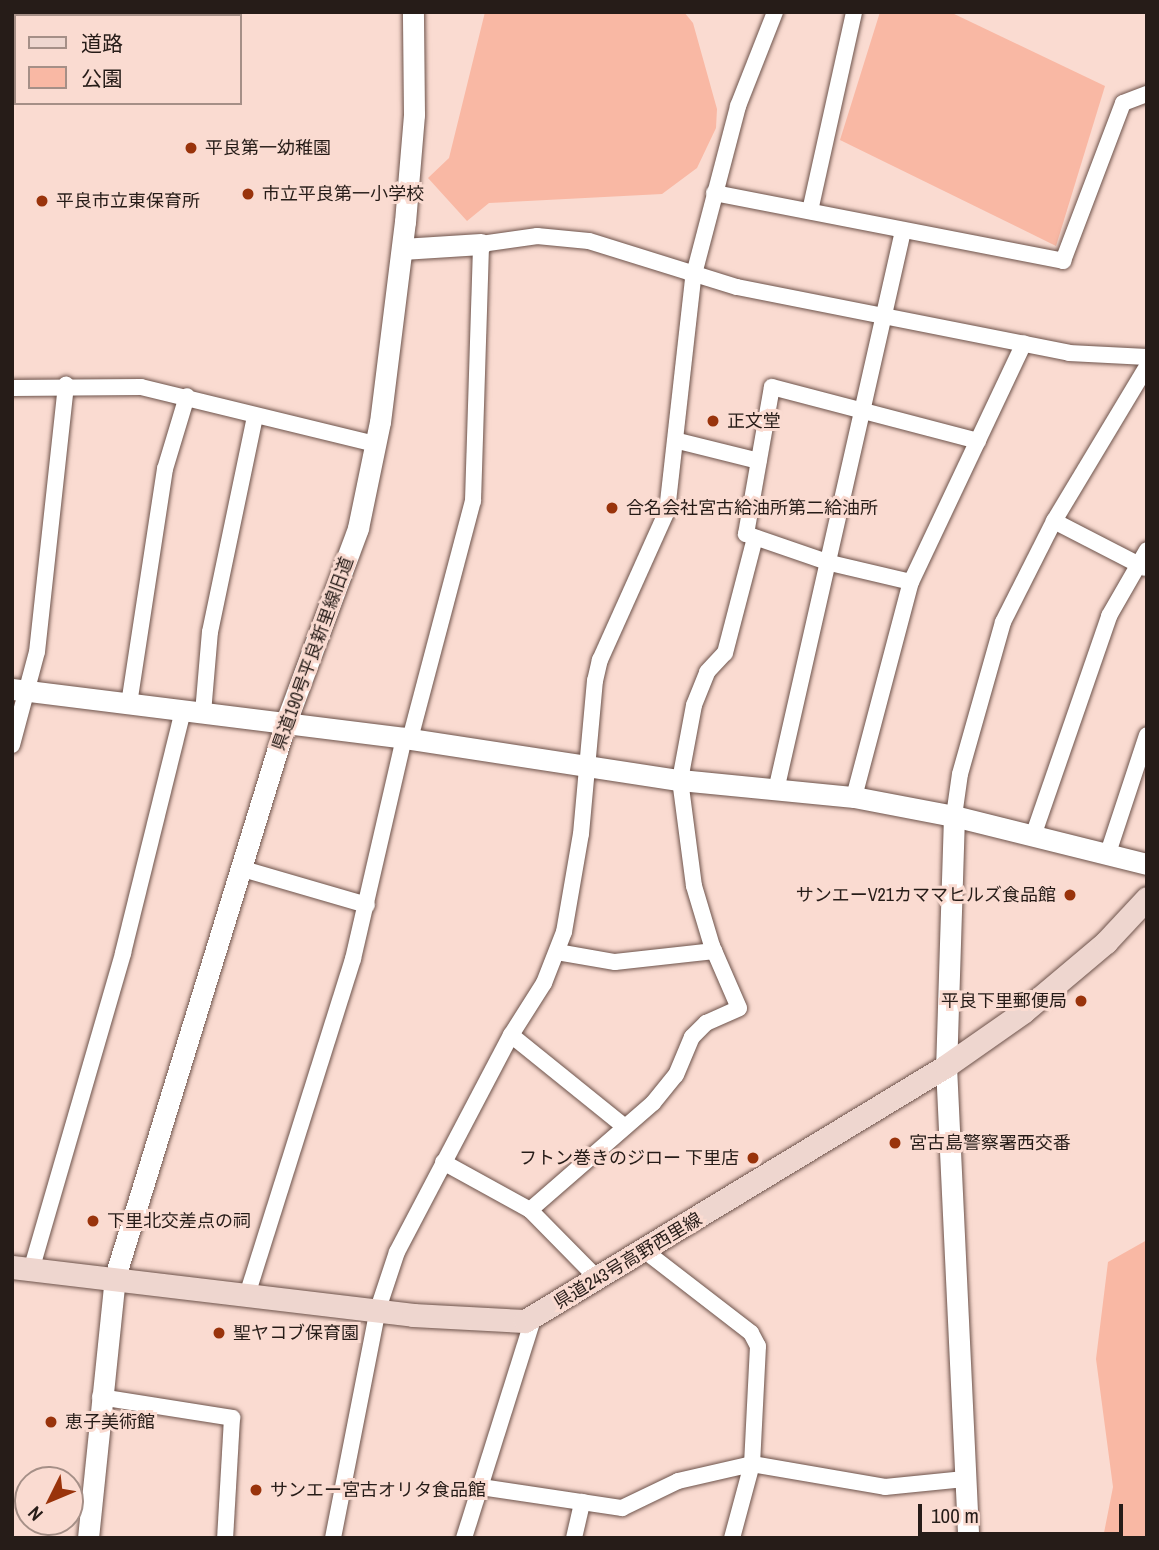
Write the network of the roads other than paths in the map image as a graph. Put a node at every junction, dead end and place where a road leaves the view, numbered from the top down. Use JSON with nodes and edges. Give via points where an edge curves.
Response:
{"nodes":[{"id":1,"x":413,"y":12,"type":"edge"},
{"id":2,"x":775,"y":12,"type":"edge"},
{"id":3,"x":854,"y":12,"type":"edge"},
{"id":4,"x":1147,"y":94,"type":"edge"},
{"id":5,"x":714,"y":193,"type":"junction"},
{"id":6,"x":810,"y":211,"type":"junction"},
{"id":7,"x":904,"y":231,"type":"junction"},
{"id":8,"x":481,"y":244,"type":"junction"},
{"id":9,"x":402,"y":249,"type":"junction"},
{"id":10,"x":694,"y":276,"type":"junction"},
{"id":11,"x":888,"y":314,"type":"junction"},
{"id":12,"x":1024,"y":343,"type":"junction"},
{"id":13,"x":1147,"y":357,"type":"edge"},
{"id":14,"x":1147,"y":366,"type":"edge"},
{"id":15,"x":66,"y":386,"type":"junction"},
{"id":16,"x":12,"y":388,"type":"edge"},
{"id":17,"x":187,"y":396,"type":"junction"},
{"id":18,"x":866,"y":411,"type":"junction"},
{"id":19,"x":255,"y":416,"type":"junction"},
{"id":20,"x":678,"y":441,"type":"junction"},
{"id":21,"x":978,"y":441,"type":"junction"},
{"id":22,"x":375,"y":444,"type":"junction"},
{"id":23,"x":758,"y":461,"type":"junction"},
{"id":24,"x":1054,"y":521,"type":"junction"},
{"id":25,"x":755,"y":538,"type":"junction"},
{"id":26,"x":1144,"y":561,"type":"edge"},
{"id":27,"x":830,"y":563,"type":"junction"},
{"id":28,"x":911,"y":582,"type":"junction"},
{"id":29,"x":20,"y":689,"type":"edge"},
{"id":30,"x":130,"y":704,"type":"junction"},
{"id":31,"x":193,"y":712,"type":"junction"},
{"id":32,"x":286,"y":722,"type":"junction"},
{"id":33,"x":1147,"y":735,"type":"edge"},
{"id":34,"x":407,"y":738,"type":"junction"},
{"id":35,"x":12,"y":745,"type":"edge"},
{"id":36,"x":587,"y":766,"type":"junction"},
{"id":37,"x":681,"y":780,"type":"junction"},
{"id":38,"x":777,"y":786,"type":"junction"},
{"id":39,"x":854,"y":797,"type":"junction"},
{"id":40,"x":954,"y":816,"type":"junction"},
{"id":41,"x":1033,"y":836,"type":"junction"},
{"id":42,"x":1108,"y":853,"type":"junction"},
{"id":43,"x":1147,"y":864,"type":"edge"},
{"id":44,"x":243,"y":869,"type":"junction"},
{"id":45,"x":1147,"y":898,"type":"edge"},
{"id":46,"x":367,"y":905,"type":"junction"},
{"id":47,"x":714,"y":951,"type":"junction"},
{"id":48,"x":557,"y":953,"type":"junction"},
{"id":49,"x":511,"y":1035,"type":"junction"},
{"id":50,"x":946,"y":1066,"type":"junction"},
{"id":51,"x":625,"y":1127,"type":"junction"},
{"id":52,"x":443,"y":1162,"type":"junction"},
{"id":53,"x":530,"y":1210,"type":"junction"},
{"id":54,"x":645,"y":1251,"type":"junction"},
{"id":55,"x":18,"y":1269,"type":"edge"},
{"id":56,"x":115,"y":1277,"type":"junction"},
{"id":57,"x":599,"y":1280,"type":"junction"},
{"id":58,"x":248,"y":1292,"type":"junction"},
{"id":59,"x":378,"y":1309,"type":"junction"},
{"id":60,"x":534,"y":1316,"type":"junction"},
{"id":61,"x":100,"y":1397,"type":"junction"},
{"id":62,"x":752,"y":1464,"type":"junction"},
{"id":63,"x":965,"y":1479,"type":"junction"},
{"id":64,"x":481,"y":1487,"type":"junction"},
{"id":65,"x":582,"y":1502,"type":"junction"},
{"id":66,"x":88,"y":1538,"type":"edge"},
{"id":67,"x":225,"y":1538,"type":"edge"},
{"id":68,"x":333,"y":1538,"type":"edge"},
{"id":69,"x":464,"y":1538,"type":"edge"},
{"id":70,"x":574,"y":1538,"type":"edge"},
{"id":71,"x":732,"y":1538,"type":"edge"},
{"id":72,"x":968,"y":1538,"type":"edge"}],
"edges":[{"from":1,"to":9,"type":"street","name":"県道190号平良新里線旧道","via":[[414,114]]},
{"from":2,"to":5,"type":"street","via":[[738,106]]},
{"from":3,"to":6,"type":"street"},
{"from":4,"to":7,"type":"street","via":[[1123,103],[1063,261]]},
{"from":5,"to":6,"type":"street"},
{"from":5,"to":10,"type":"street"},
{"from":6,"to":7,"type":"street"},
{"from":7,"to":11,"type":"street"},
{"from":8,"to":9,"type":"street"},
{"from":8,"to":10,"type":"street","via":[[537,236],[589,241]]},
{"from":8,"to":34,"type":"street","via":[[473,502]]},
{"from":9,"to":22,"type":"street","name":"県道190号平良新里線旧道"},
{"from":10,"to":11,"type":"street"},
{"from":10,"to":20,"type":"street"},
{"from":11,"to":12,"type":"street"},
{"from":11,"to":18,"type":"street"},
{"from":12,"to":13,"type":"street","via":[[1069,353]]},
{"from":12,"to":21,"type":"street"},
{"from":14,"to":24,"type":"street"},
{"from":15,"to":16,"type":"street"},
{"from":15,"to":17,"type":"street","via":[[141,387]]},
{"from":15,"to":29,"type":"street","via":[[41,622]]},
{"from":17,"to":19,"type":"street"},
{"from":17,"to":30,"type":"street","via":[[165,469]]},
{"from":18,"to":21,"type":"street"},
{"from":18,"to":23,"type":"street","via":[[772,387]]},
{"from":18,"to":27,"type":"street"},
{"from":19,"to":22,"type":"street"},
{"from":19,"to":31,"type":"street"},
{"from":20,"to":23,"type":"street"},
{"from":20,"to":36,"type":"street","via":[[659,536],[600,660]]},
{"from":21,"to":28,"type":"street"},
{"from":22,"to":32,"type":"street","name":"県道190号平良新里線旧道","via":[[358,528]]},
{"from":23,"to":25,"type":"street","via":[[746,534]]},
{"from":24,"to":26,"type":"street"},
{"from":24,"to":40,"type":"street","via":[[1003,622],[960,774]]},
{"from":25,"to":27,"type":"street"},
{"from":25,"to":37,"type":"street","via":[[725,653],[707,672],[694,705]]},
{"from":26,"to":41,"type":"street","via":[[1109,616]]},
{"from":27,"to":28,"type":"street"},
{"from":27,"to":38,"type":"street"},
{"from":28,"to":39,"type":"street"},
{"from":29,"to":30,"type":"street"},
{"from":29,"to":35,"type":"street"},
{"from":30,"to":31,"type":"street"},
{"from":31,"to":32,"type":"street"},
{"from":31,"to":55,"type":"street","via":[[124,953]]},
{"from":32,"to":34,"type":"street"},
{"from":32,"to":44,"type":"street","name":"県道190号平良新里線旧道"},
{"from":33,"to":42,"type":"street"},
{"from":34,"to":36,"type":"street"},
{"from":34,"to":46,"type":"street"},
{"from":36,"to":37,"type":"street"},
{"from":36,"to":48,"type":"street","via":[[581,834]]},
{"from":37,"to":38,"type":"street"},
{"from":37,"to":47,"type":"street","via":[[694,886]]},
{"from":38,"to":39,"type":"street"},
{"from":39,"to":40,"type":"street"},
{"from":40,"to":41,"type":"street"},
{"from":40,"to":50,"type":"street"},
{"from":41,"to":42,"type":"street"},
{"from":42,"to":43,"type":"street"},
{"from":44,"to":46,"type":"street"},
{"from":44,"to":56,"type":"street","name":"県道190号平良新里線旧道"},
{"from":45,"to":50,"type":"main road","name":"県道243号高野西里線","via":[[1107,942],[1044,995]]},
{"from":46,"to":58,"type":"street","via":[[339,1010],[280,1181]]},
{"from":47,"to":48,"type":"street","via":[[615,962]]},
{"from":47,"to":51,"type":"street","via":[[739,1008],[706,1023],[692,1037],[676,1075]]},
{"from":48,"to":49,"type":"street"},
{"from":49,"to":51,"type":"street"},
{"from":49,"to":52,"type":"street"},
{"from":50,"to":54,"type":"main road","name":"県道243号高野西里線"},
{"from":50,"to":63,"type":"street"},
{"from":51,"to":53,"type":"street"},
{"from":52,"to":53,"type":"street"},
{"from":52,"to":59,"type":"street","via":[[397,1252]]},
{"from":53,"to":57,"type":"street"},
{"from":54,"to":57,"type":"main road","name":"県道243号高野西里線"},
{"from":54,"to":62,"type":"street","via":[[751,1333],[758,1346]]},
{"from":55,"to":56,"type":"main road","name":"県道243号高野西里線"},
{"from":56,"to":58,"type":"main road","name":"県道243号高野西里線"},
{"from":56,"to":61,"type":"street","name":"県道190号平良新里線旧道"},
{"from":57,"to":60,"type":"main road","name":"県道243号高野西里線"},
{"from":58,"to":59,"type":"main road","name":"県道243号高野西里線"},
{"from":59,"to":60,"type":"main road","name":"県道243号高野西里線","via":[[488,1322],[525,1321]]},
{"from":59,"to":68,"type":"street"},
{"from":60,"to":64,"type":"street"},
{"from":61,"to":66,"type":"street","name":"県道190号平良新里線旧道"},
{"from":61,"to":67,"type":"street","via":[[232,1419]]},
{"from":62,"to":63,"type":"street","via":[[885,1487]]},
{"from":62,"to":65,"type":"street","via":[[678,1481],[622,1508]]},
{"from":62,"to":71,"type":"street"},
{"from":63,"to":72,"type":"street"},
{"from":64,"to":65,"type":"street"},
{"from":64,"to":69,"type":"street"},
{"from":65,"to":70,"type":"street"}]}
